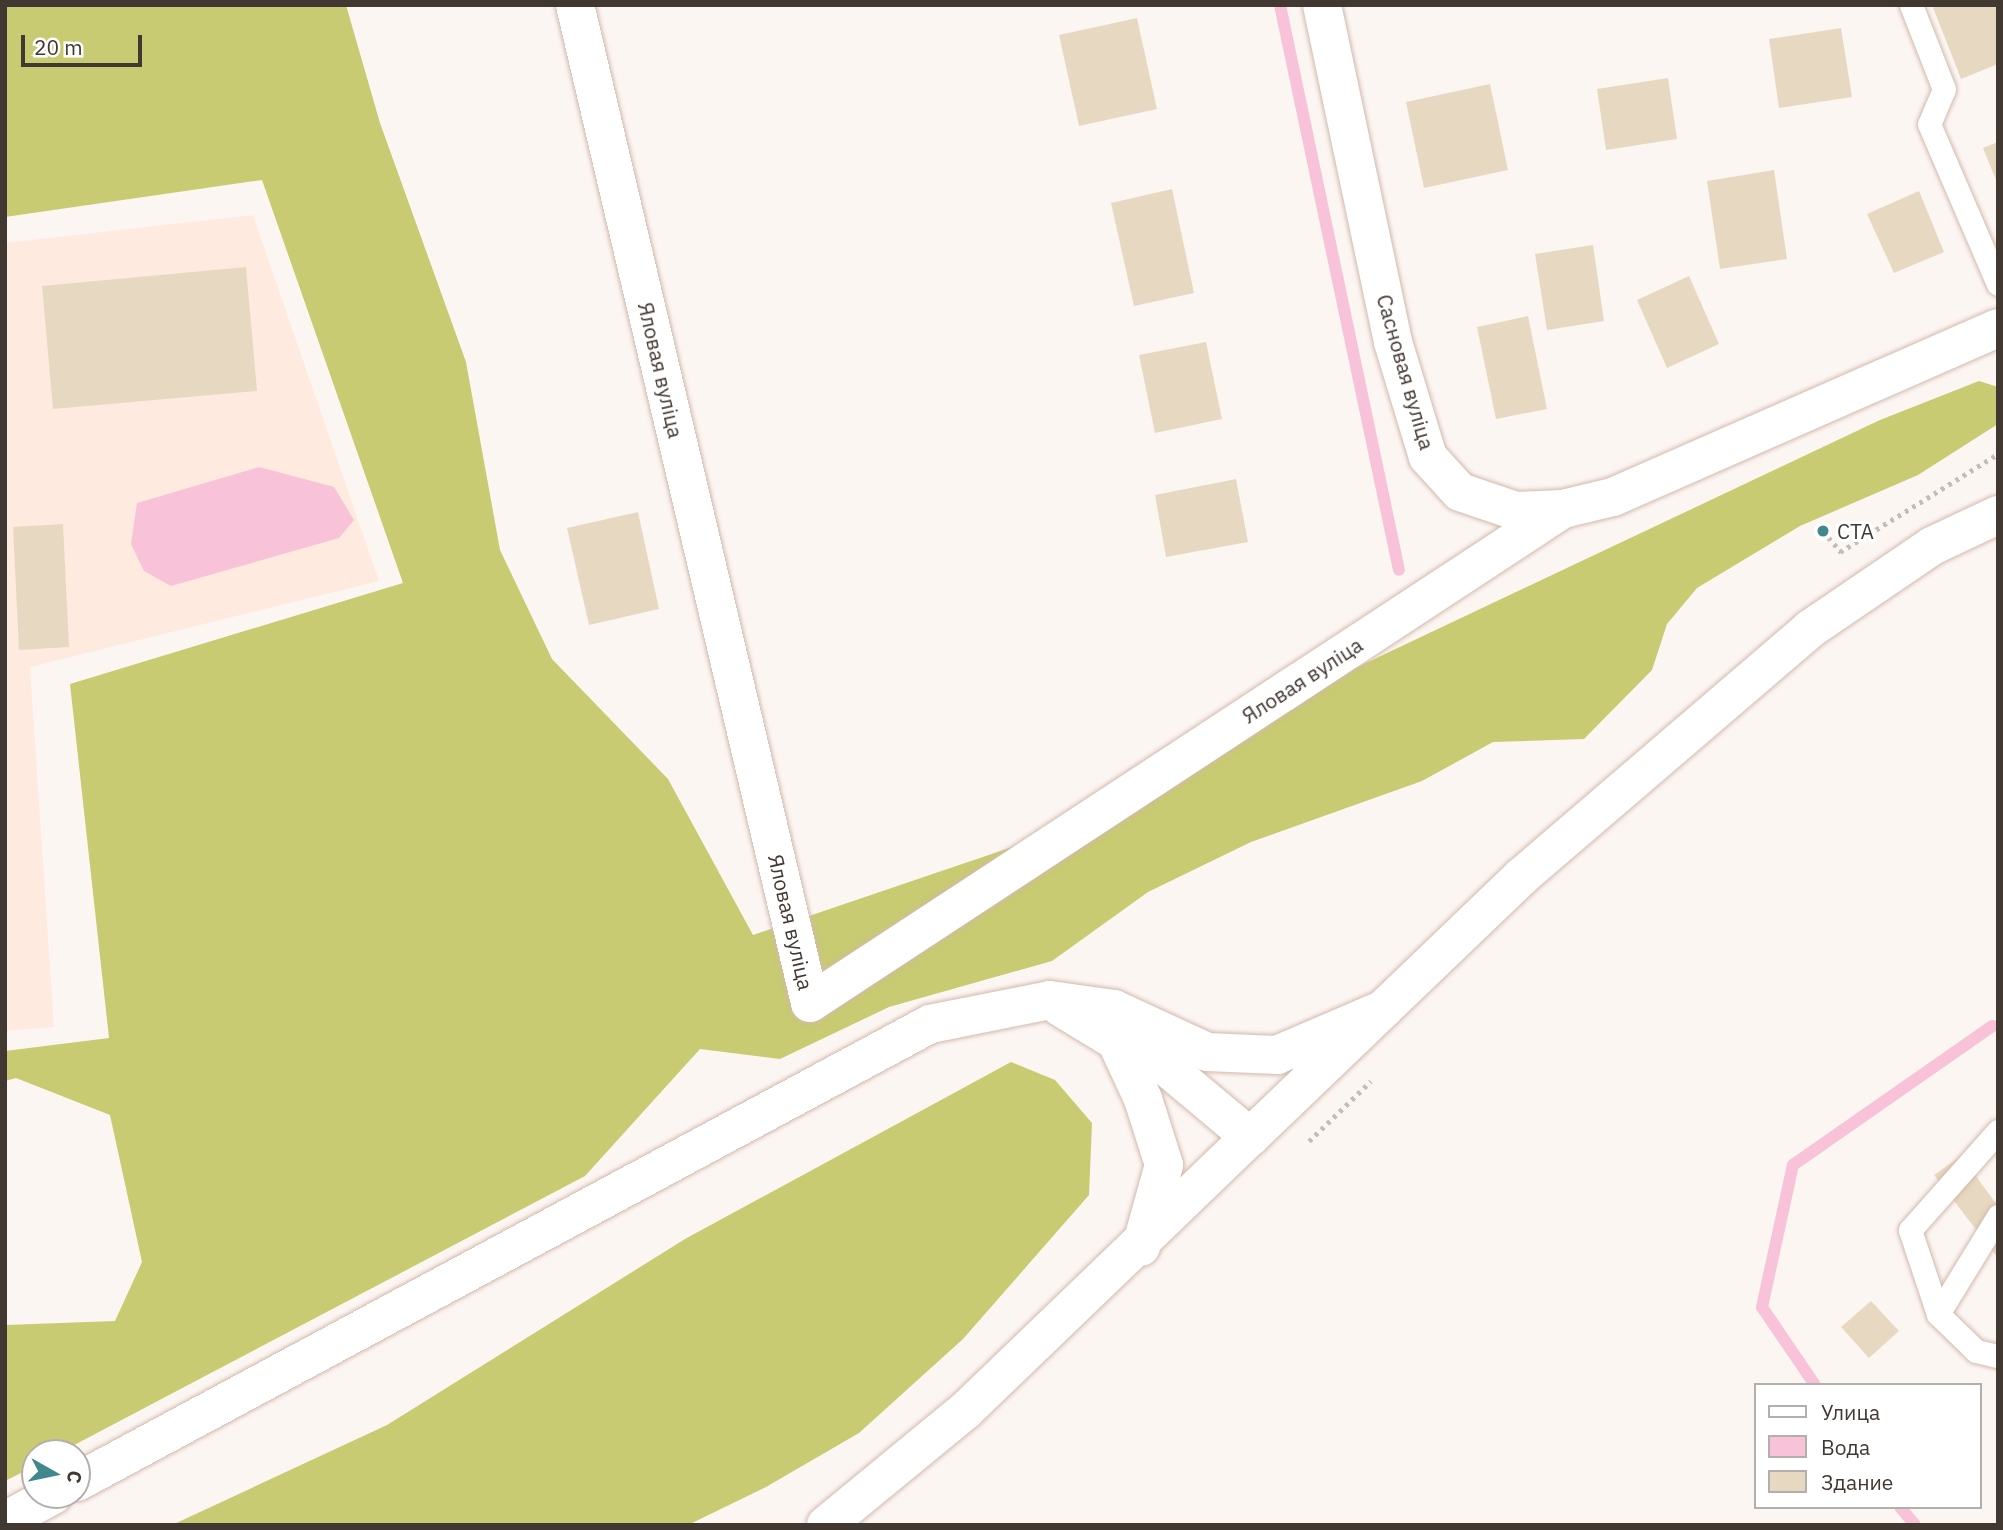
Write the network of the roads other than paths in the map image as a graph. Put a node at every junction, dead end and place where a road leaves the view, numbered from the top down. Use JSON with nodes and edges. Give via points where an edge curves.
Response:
{"nodes":[{"id":1,"x":575,"y":5,"type":"edge"},
{"id":2,"x":1322,"y":5,"type":"edge"},
{"id":3,"x":1910,"y":5,"type":"edge"},
{"id":4,"x":1998,"y":284,"type":"edge"},
{"id":5,"x":1998,"y":328,"type":"edge"},
{"id":6,"x":1563,"y":509,"type":"junction"},
{"id":7,"x":1998,"y":514,"type":"edge"},
{"id":8,"x":1050,"y":1000,"type":"junction"},
{"id":9,"x":1384,"y":1009,"type":"junction"},
{"id":10,"x":1998,"y":1131,"type":"edge"},
{"id":11,"x":1250,"y":1137,"type":"junction"},
{"id":12,"x":1998,"y":1216,"type":"edge"},
{"id":13,"x":1141,"y":1247,"type":"junction"},
{"id":14,"x":1938,"y":1314,"type":"junction"},
{"id":15,"x":1998,"y":1356,"type":"edge"},
{"id":16,"x":91,"y":1474,"type":"edge"},
{"id":17,"x":27,"y":1509,"type":"edge"},
{"id":18,"x":5,"y":1521,"type":"edge"},
{"id":19,"x":826,"y":1525,"type":"edge"}],
"edges":[{"from":1,"to":6,"type":"main road","name":"Яловая вуліца","via":[[810,1003]]},
{"from":2,"to":6,"type":"main road","name":"Сасновая вуліца","via":[[1393,342],[1428,457],[1460,492],[1516,511]]},
{"from":3,"to":4,"type":"lane","via":[[1944,89],[1929,124]]},
{"from":5,"to":6,"type":"main road","name":"Сасновая вуліца","via":[[1613,497]]},
{"from":7,"to":9,"type":"main road","via":[[1933,546],[1810,629],[1661,755]]},
{"from":8,"to":9,"type":"main road","via":[[1114,1009],[1207,1052],[1277,1055]]},
{"from":8,"to":11,"type":"main road","via":[[1105,1018]]},
{"from":8,"to":13,"type":"main road","via":[[1116,1041],[1143,1098],[1164,1165]]},
{"from":8,"to":16,"type":"main road","via":[[930,1024]]},
{"from":9,"to":11,"type":"main road"},
{"from":10,"to":14,"type":"lane","via":[[1910,1230]]},
{"from":11,"to":13,"type":"main road"},
{"from":12,"to":14,"type":"lane"},
{"from":13,"to":19,"type":"main road","via":[[966,1410]]},
{"from":14,"to":15,"type":"lane","via":[[1976,1351]]},
{"from":17,"to":18,"type":"main road"}]}
